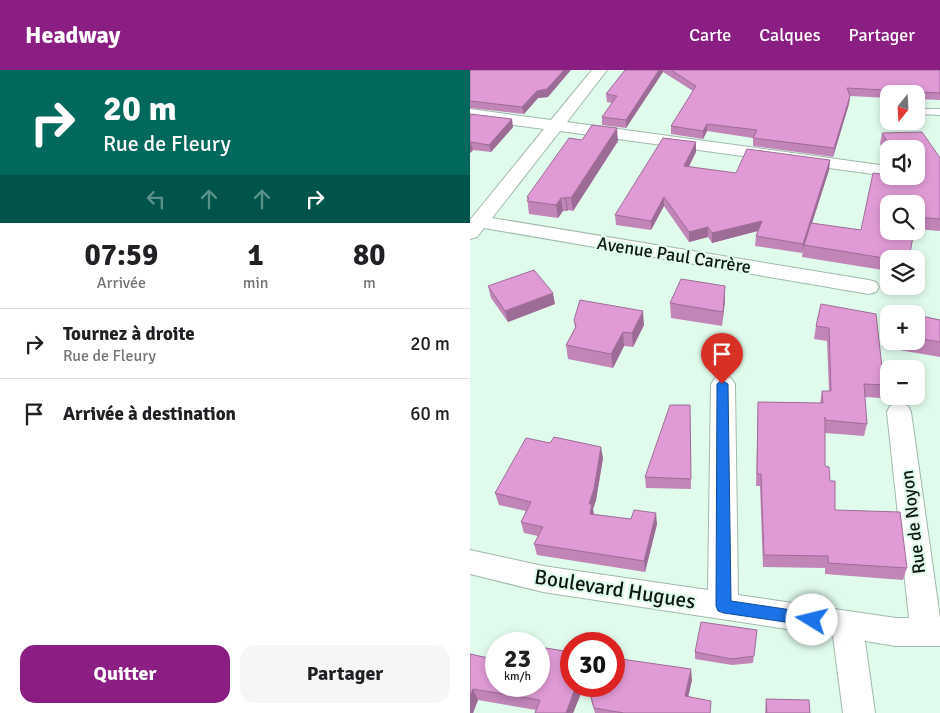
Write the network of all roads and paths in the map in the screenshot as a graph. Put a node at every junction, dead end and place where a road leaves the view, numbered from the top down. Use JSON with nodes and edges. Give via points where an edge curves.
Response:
{"nodes":[{"id":1,"x":600,"y":70,"type":"edge"},
{"id":2,"x":925,"y":111,"type":"edge"},
{"id":3,"x":940,"y":112,"type":"edge"},
{"id":4,"x":470,"y":114,"type":"edge"},
{"id":5,"x":556,"y":126,"type":"junction"},
{"id":6,"x":880,"y":170,"type":"dead end"},
{"id":7,"x":475,"y":228,"type":"edge"},
{"id":8,"x":869,"y":287,"type":"dead end"},
{"id":9,"x":722,"y":384,"type":"dead end"},
{"id":10,"x":899,"y":412,"type":"dead end"},
{"id":11,"x":470,"y":562,"type":"edge"},
{"id":12,"x":724,"y":606,"type":"junction"},
{"id":13,"x":847,"y":625,"type":"junction"},
{"id":14,"x":933,"y":632,"type":"edge"},
{"id":15,"x":859,"y":713,"type":"edge"}],
"edges":[{"from":1,"to":5,"type":"street"},
{"from":2,"to":3,"type":"lane"},
{"from":4,"to":5,"type":"street"},
{"from":5,"to":6,"type":"street"},
{"from":5,"to":7,"type":"street"},
{"from":7,"to":8,"type":"street","name":"Avenue Paul Carrère"},
{"from":9,"to":12,"type":"street"},
{"from":10,"to":14,"type":"street","name":"Rue de Noyon"},
{"from":11,"to":12,"type":"street","name":"Boulevard Hugues","via":[[543,579]]},
{"from":12,"to":13,"type":"street","name":"Boulevard Hugues"},
{"from":13,"to":14,"type":"street","name":"Boulevard Hugues","via":[[896,632]]},
{"from":13,"to":15,"type":"street"}]}
